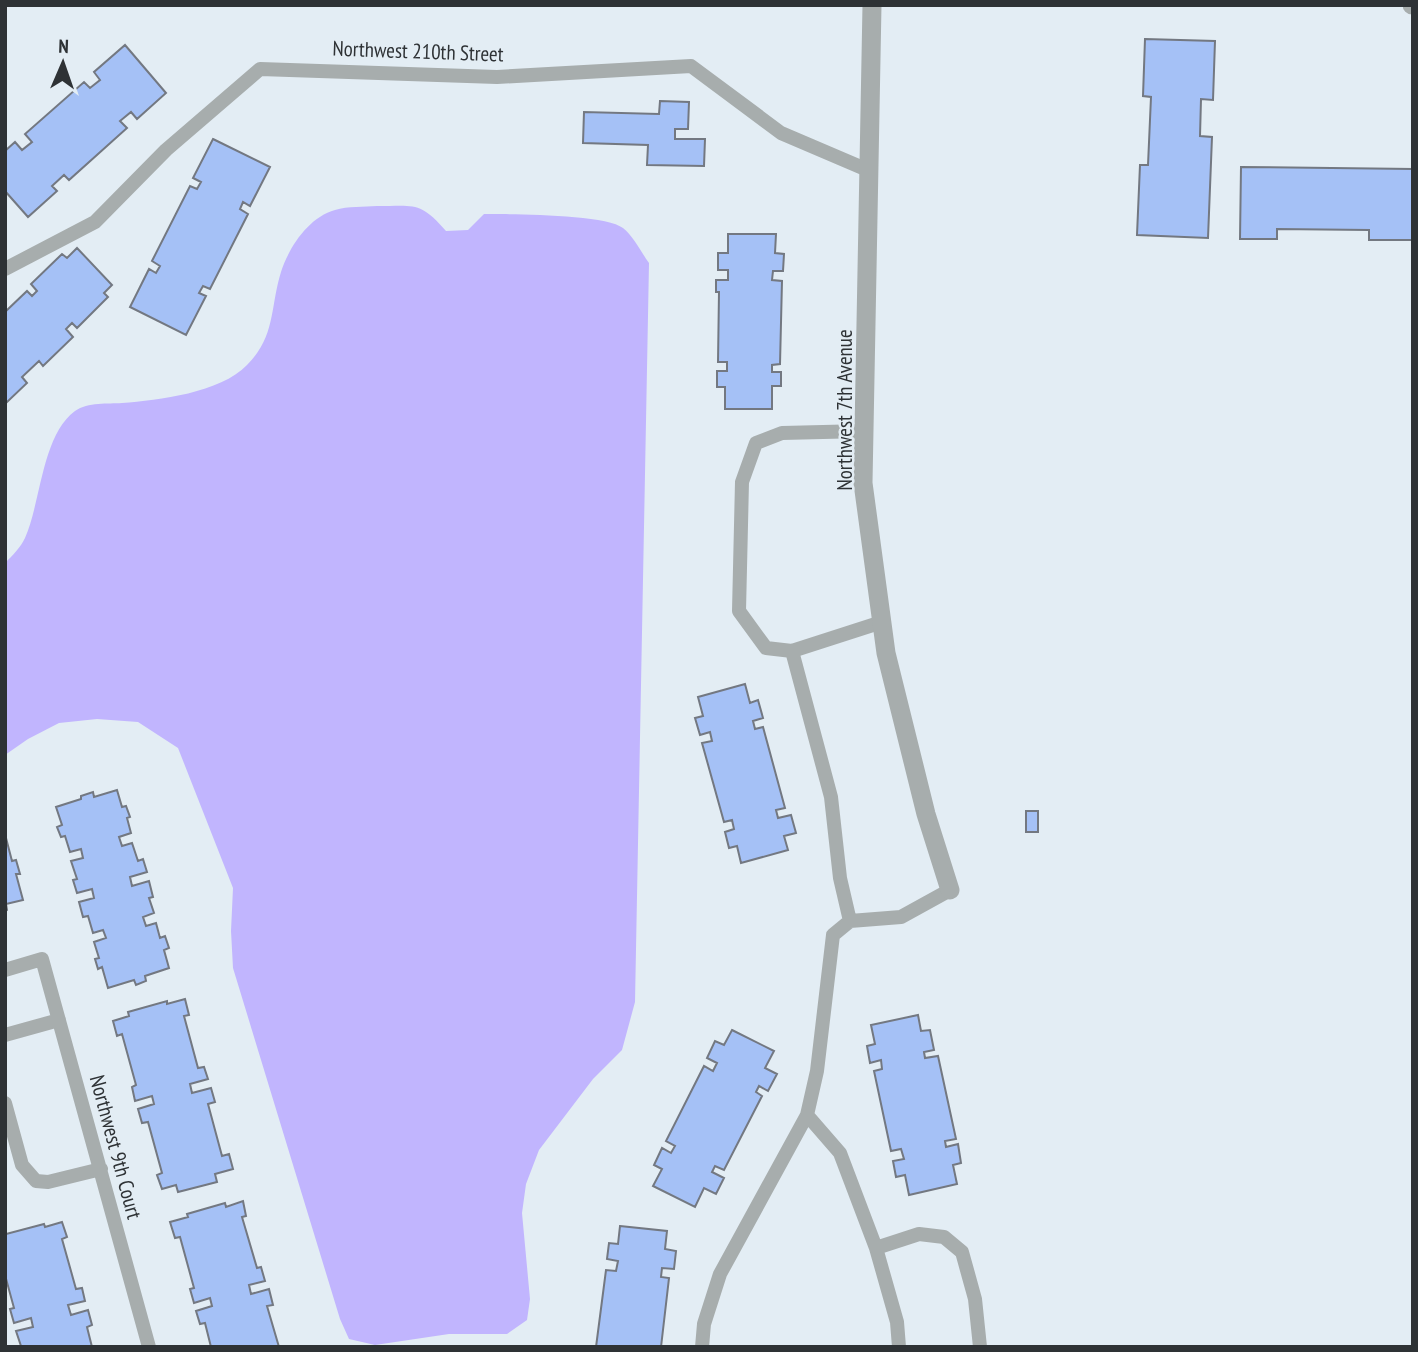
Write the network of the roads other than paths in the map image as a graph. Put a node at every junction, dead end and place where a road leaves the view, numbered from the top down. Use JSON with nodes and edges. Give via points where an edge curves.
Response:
{"nodes":[{"id":1,"x":872,"y":5,"type":"edge"},
{"id":2,"x":870,"y":171,"type":"junction"},
{"id":3,"x":5,"y":269,"type":"edge"},
{"id":4,"x":864,"y":431,"type":"junction"},
{"id":5,"x":882,"y":622,"type":"junction"},
{"id":6,"x":792,"y":651,"type":"junction"},
{"id":7,"x":950,"y":890,"type":"joint"},
{"id":8,"x":850,"y":921,"type":"junction"},
{"id":9,"x":5,"y":970,"type":"edge"},
{"id":10,"x":59,"y":1020,"type":"junction"},
{"id":11,"x":5,"y":1035,"type":"edge"},
{"id":12,"x":5,"y":1103,"type":"edge"},
{"id":13,"x":807,"y":1115,"type":"junction"},
{"id":14,"x":101,"y":1170,"type":"junction"},
{"id":15,"x":876,"y":1248,"type":"junction"},
{"id":16,"x":149,"y":1347,"type":"edge"},
{"id":17,"x":702,"y":1347,"type":"edge"},
{"id":18,"x":899,"y":1347,"type":"edge"},
{"id":19,"x":980,"y":1347,"type":"edge"}],
"edges":[{"from":1,"to":2,"type":"street","name":"Northwest 7th Avenue"},
{"from":2,"to":3,"type":"lane","name":"Northwest 210th Street","via":[[781,133],[691,66],[496,77],[260,69],[166,150],[95,222]]},
{"from":2,"to":4,"type":"street","name":"Northwest 7th Avenue"},
{"from":4,"to":5,"type":"street","name":"Northwest 7th Avenue","via":[[863,483]]},
{"from":4,"to":6,"type":"lane","via":[[782,433],[756,443],[743,482],[739,611],[766,648]]},
{"from":5,"to":6,"type":"lane"},
{"from":5,"to":7,"type":"street","name":"Northwest 7th Avenue","via":[[926,814]]},
{"from":6,"to":8,"type":"lane","via":[[831,797]]},
{"from":7,"to":8,"type":"lane","via":[[901,917]]},
{"from":8,"to":13,"type":"lane","via":[[833,935],[817,1071]]},
{"from":9,"to":10,"type":"lane","name":"Northwest 9th Court","via":[[42,959]]},
{"from":10,"to":11,"type":"lane"},
{"from":10,"to":14,"type":"lane","name":"Northwest 9th Court"},
{"from":12,"to":14,"type":"lane","via":[[22,1165],[37,1181]]},
{"from":13,"to":15,"type":"lane","via":[[840,1153]]},
{"from":13,"to":17,"type":"lane","via":[[720,1274],[704,1324]]},
{"from":14,"to":16,"type":"lane","name":"Northwest 9th Court"},
{"from":15,"to":18,"type":"lane","via":[[897,1322]]},
{"from":15,"to":19,"type":"lane","via":[[919,1234],[944,1237],[962,1252],[975,1299]]}]}
